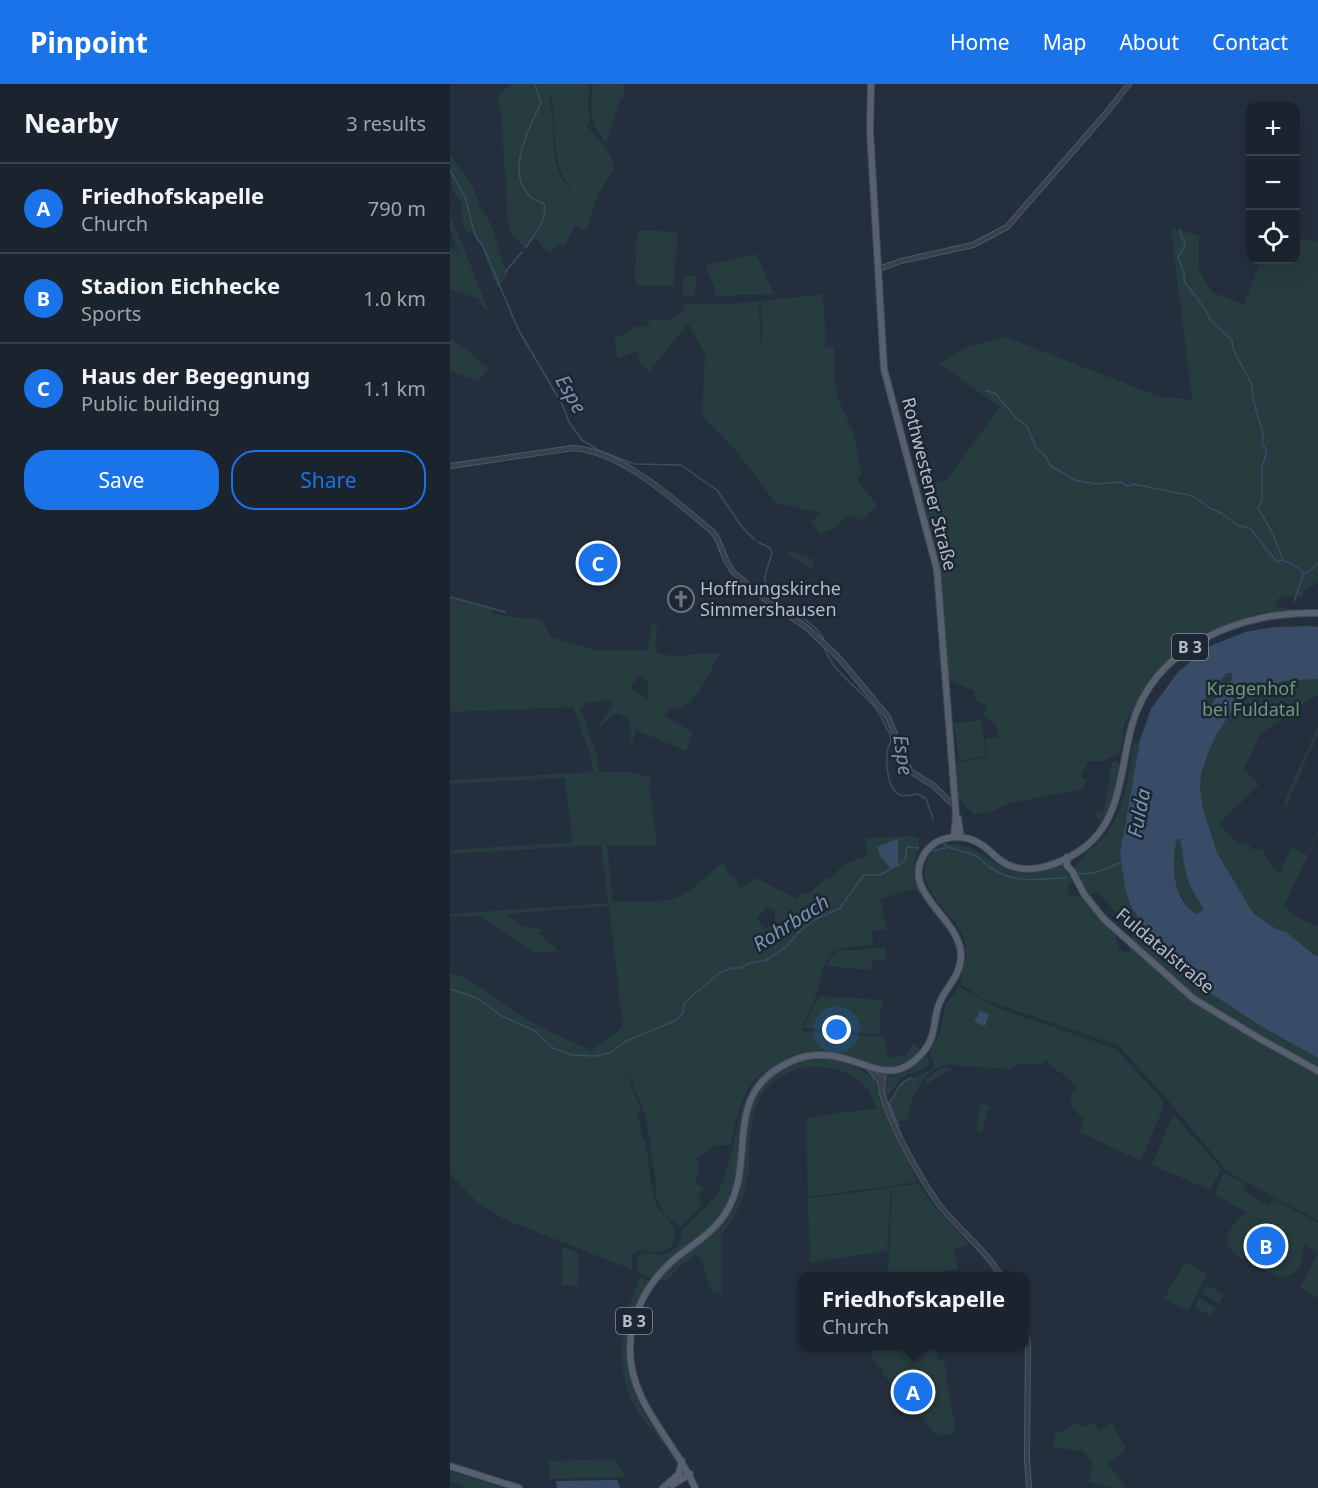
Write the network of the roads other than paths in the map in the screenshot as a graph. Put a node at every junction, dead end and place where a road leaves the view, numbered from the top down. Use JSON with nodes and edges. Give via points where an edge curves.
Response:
{"nodes":[{"id":1,"x":871,"y":84,"type":"edge"},
{"id":2,"x":1130,"y":84,"type":"edge"},
{"id":3,"x":879,"y":269,"type":"junction"},
{"id":4,"x":450,"y":465,"type":"edge"},
{"id":5,"x":1318,"y":613,"type":"edge"},
{"id":6,"x":955,"y":804,"type":"junction"},
{"id":7,"x":956,"y":815,"type":"junction"},
{"id":8,"x":960,"y":827,"type":"junction"},
{"id":9,"x":948,"y":838,"type":"junction"},
{"id":10,"x":972,"y":840,"type":"junction"},
{"id":11,"x":1067,"y":857,"type":"junction"},
{"id":12,"x":1053,"y":864,"type":"junction"},
{"id":13,"x":1070,"y":869,"type":"junction"},
{"id":14,"x":869,"y":1068,"type":"junction"},
{"id":15,"x":883,"y":1070,"type":"junction"},
{"id":16,"x":1318,"y":1071,"type":"edge"},
{"id":17,"x":879,"y":1081,"type":"junction"},
{"id":18,"x":882,"y":1089,"type":"junction"},
{"id":19,"x":997,"y":1272,"type":"edge"},
{"id":20,"x":1028,"y":1350,"type":"edge"},
{"id":21,"x":682,"y":1460,"type":"junction"},
{"id":22,"x":450,"y":1466,"type":"edge"},
{"id":23,"x":679,"y":1474,"type":"junction"},
{"id":24,"x":690,"y":1474,"type":"junction"},
{"id":25,"x":519,"y":1488,"type":"edge"},
{"id":26,"x":663,"y":1488,"type":"edge"},
{"id":27,"x":668,"y":1488,"type":"edge"},
{"id":28,"x":695,"y":1488,"type":"edge"},
{"id":29,"x":1029,"y":1488,"type":"edge"}],
"edges":[{"from":1,"to":3,"type":"main road","name":"Rothwestener Straße"},
{"from":2,"to":3,"type":"street","via":[[1007,227],[973,245]]},
{"from":3,"to":6,"type":"main road","name":"Rothwestener Straße","via":[[884,369],[937,570]]},
{"from":4,"to":6,"type":"street","via":[[568,447],[582,448],[637,471],[712,531],[739,579],[823,642],[888,717],[910,771]]},
{"from":5,"to":11,"type":"main road","number":"B 3","via":[[1278,614],[1232,626],[1191,646],[1167,666],[1135,716],[1112,814],[1094,839]]},
{"from":6,"to":7,"type":"main road","name":"Rothwestener Straße"},
{"from":7,"to":8,"type":"main road","name":"Rothwestener Straße"},
{"from":7,"to":9,"type":"main road","name":"Rothwestener Straße"},
{"from":8,"to":9,"type":"main road","via":[[959,835]]},
{"from":8,"to":10,"type":"main road"},
{"from":9,"to":10,"type":"main road","number":"B 3"},
{"from":9,"to":15,"type":"main road","number":"B 3","via":[[928,849],[919,881],[923,892],[954,930],[960,945],[960,963],[955,980],[939,1005],[927,1048],[907,1065]]},
{"from":10,"to":12,"type":"main road","number":"B 3","via":[[1014,867]]},
{"from":11,"to":12,"type":"main road","number":"B 3"},
{"from":11,"to":13,"type":"main road"},
{"from":12,"to":13,"type":"main road"},
{"from":13,"to":16,"type":"main road","name":"Fuldatalstraße","via":[[1104,919],[1194,999]]},
{"from":14,"to":15,"type":"main road","number":"B 3"},
{"from":14,"to":17,"type":"street"},
{"from":14,"to":21,"type":"main road","number":"B 3","via":[[843,1058],[814,1055],[789,1062],[765,1080],[746,1112],[740,1178],[729,1207],[709,1233],[652,1282],[638,1308],[631,1334],[633,1377],[645,1408]]},
{"from":15,"to":17,"type":"street"},
{"from":15,"to":18,"type":"street"},
{"from":17,"to":18,"type":"street"},
{"from":18,"to":19,"type":"street","via":[[923,1182]]},
{"from":20,"to":29,"type":"street"},
{"from":21,"to":23,"type":"main road"},
{"from":21,"to":24,"type":"main road","number":"B 3"},
{"from":22,"to":25,"type":"main road"},
{"from":23,"to":24,"type":"main road"},
{"from":23,"to":26,"type":"main road"},
{"from":24,"to":27,"type":"main road"},
{"from":24,"to":28,"type":"main road","number":"B 3"}]}
